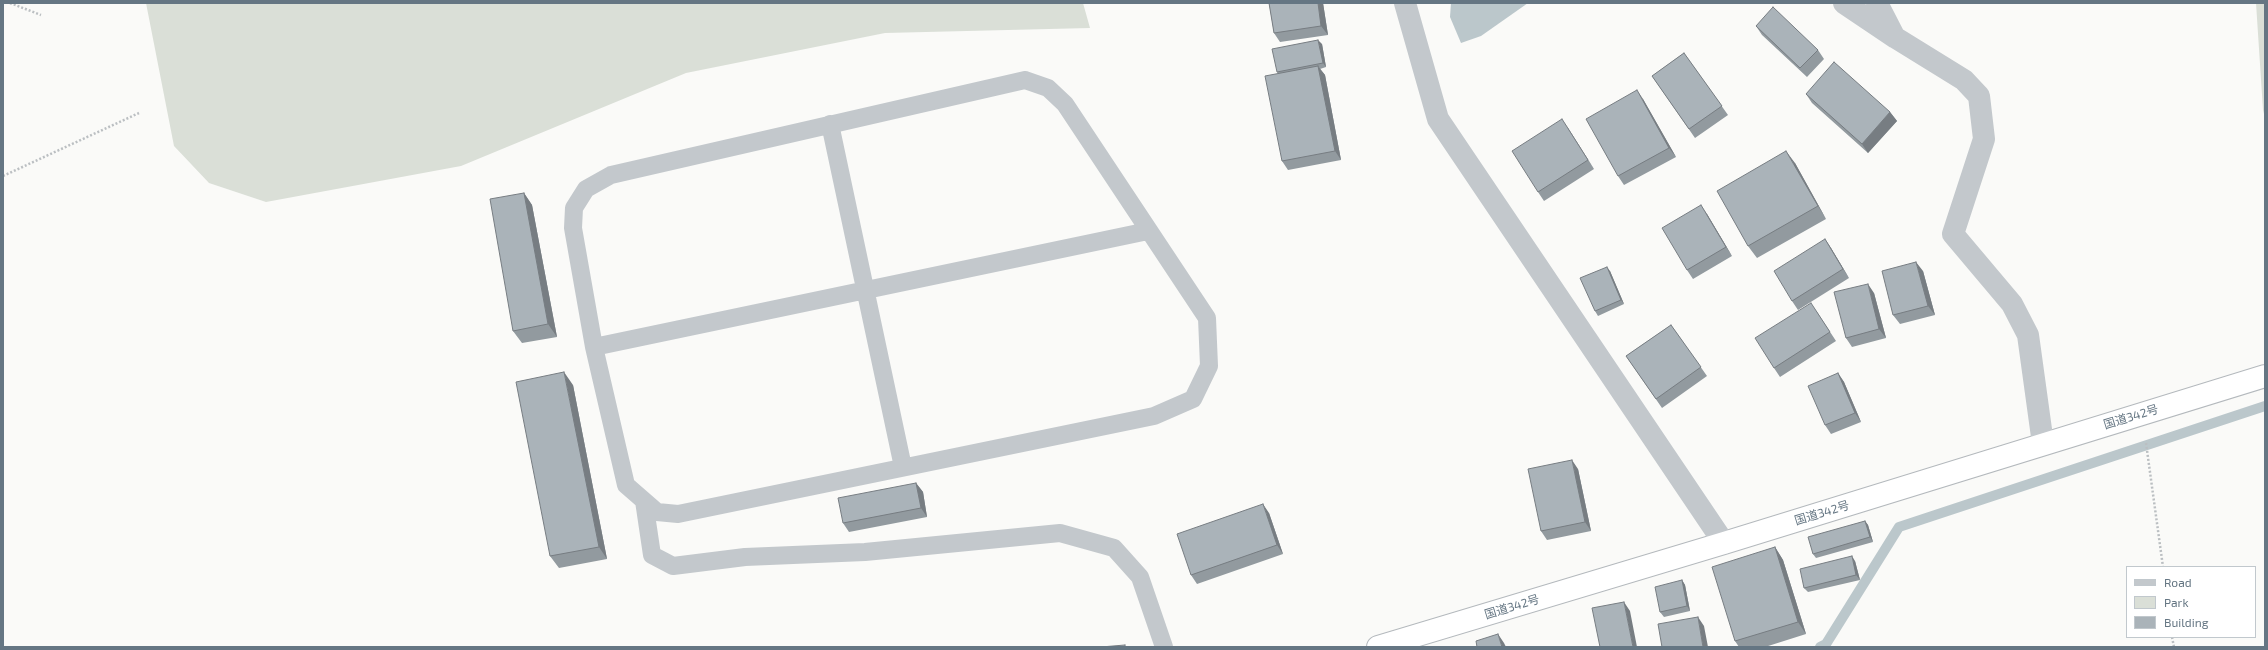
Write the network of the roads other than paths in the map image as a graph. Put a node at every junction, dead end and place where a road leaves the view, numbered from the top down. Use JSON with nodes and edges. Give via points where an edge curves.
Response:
{"nodes":[{"id":1,"x":1405,"y":3,"type":"edge"},
{"id":2,"x":1844,"y":3,"type":"edge"},
{"id":3,"x":1877,"y":3,"type":"edge"},
{"id":4,"x":1896,"y":38,"type":"junction"},
{"id":5,"x":830,"y":124,"type":"junction"},
{"id":6,"x":1148,"y":231,"type":"junction"},
{"id":7,"x":865,"y":291,"type":"junction"},
{"id":8,"x":594,"y":347,"type":"junction"},
{"id":9,"x":2265,"y":376,"type":"edge"},
{"id":10,"x":2044,"y":444,"type":"junction"},
{"id":11,"x":903,"y":468,"type":"junction"},
{"id":12,"x":644,"y":501,"type":"junction"},
{"id":13,"x":1724,"y":543,"type":"junction"},
{"id":14,"x":1164,"y":647,"type":"edge"},
{"id":15,"x":1378,"y":647,"type":"edge"}],
"edges":[{"from":1,"to":13,"type":"street","via":[[1438,119]]},
{"from":2,"to":4,"type":"street"},
{"from":3,"to":4,"type":"street"},
{"from":4,"to":10,"type":"street","via":[[1964,80],[1979,96],[1984,139],[1953,234],[2012,304],[2028,335]]},
{"from":5,"to":6,"type":"lane","via":[[1025,80],[1048,88],[1065,104]]},
{"from":5,"to":7,"type":"lane"},
{"from":5,"to":8,"type":"lane","via":[[611,175],[586,189],[574,208],[573,228]]},
{"from":6,"to":7,"type":"lane"},
{"from":6,"to":11,"type":"lane","via":[[1207,318],[1209,366],[1193,399],[1154,416]]},
{"from":7,"to":8,"type":"lane"},
{"from":7,"to":11,"type":"lane"},
{"from":8,"to":12,"type":"lane","via":[[626,485]]},
{"from":9,"to":10,"type":"highway","name":"国道342号"},
{"from":10,"to":13,"type":"highway","name":"国道342号"},
{"from":11,"to":12,"type":"lane","via":[[678,514],[656,512]]},
{"from":12,"to":14,"type":"lane","via":[[652,555],[673,566],[745,557],[865,552],[1060,533],[1114,548],[1140,577]]},
{"from":13,"to":15,"type":"highway","name":"国道342号"}]}
